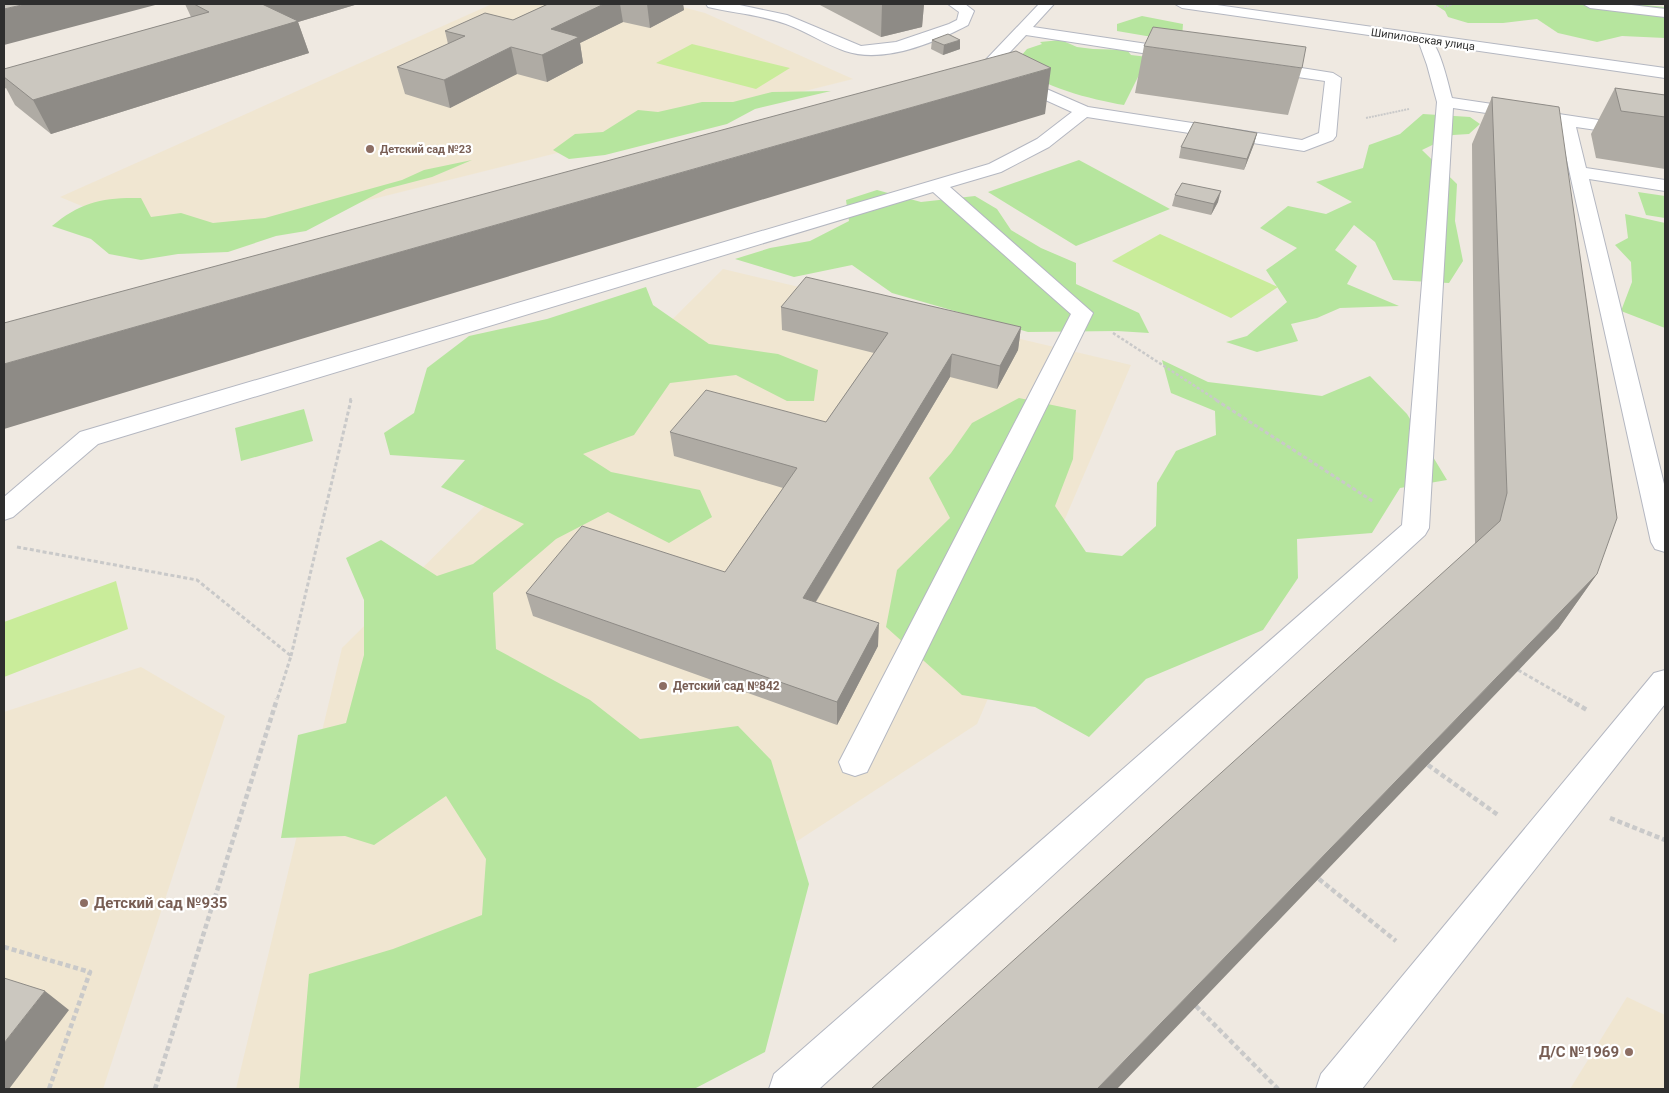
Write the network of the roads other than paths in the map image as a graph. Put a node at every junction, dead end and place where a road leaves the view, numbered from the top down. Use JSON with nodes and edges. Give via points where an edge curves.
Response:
{"nodes":[{"id":1,"x":713,"y":4,"type":"edge"},
{"id":2,"x":955,"y":4,"type":"edge"},
{"id":3,"x":1047,"y":4,"type":"edge"},
{"id":4,"x":1182,"y":4,"type":"edge"},
{"id":5,"x":1590,"y":4,"type":"edge"},
{"id":6,"x":1665,"y":13,"type":"edge"},
{"id":7,"x":1022,"y":30,"type":"junction"},
{"id":8,"x":1425,"y":40,"type":"junction"},
{"id":9,"x":1197,"y":57,"type":"dead end"},
{"id":10,"x":1246,"y":64,"type":"edge"},
{"id":11,"x":986,"y":68,"type":"junction"},
{"id":12,"x":967,"y":73,"type":"edge"},
{"id":13,"x":1665,"y":73,"type":"edge"},
{"id":14,"x":1445,"y":102,"type":"junction"},
{"id":15,"x":1084,"y":111,"type":"junction"},
{"id":16,"x":1566,"y":120,"type":"junction"},
{"id":17,"x":1665,"y":135,"type":"edge"},
{"id":18,"x":1578,"y":172,"type":"junction"},
{"id":19,"x":936,"y":185,"type":"junction"},
{"id":20,"x":1665,"y":185,"type":"edge"},
{"id":21,"x":8,"y":502,"type":"edge"},
{"id":22,"x":1665,"y":542,"type":"edge"},
{"id":23,"x":1665,"y":682,"type":"edge"},
{"id":24,"x":855,"y":762,"type":"dead end"},
{"id":25,"x":788,"y":1089,"type":"edge"},
{"id":26,"x":1336,"y":1089,"type":"edge"}],
"edges":[{"from":1,"to":2,"type":"main road","via":[[790,20],[847,46],[875,51],[946,32],[963,22],[967,11]]},
{"from":3,"to":7,"type":"main road"},
{"from":4,"to":8,"type":"main road","name":"Шипиловская улица"},
{"from":5,"to":6,"type":"main road"},
{"from":7,"to":9,"type":"main road"},
{"from":7,"to":11,"type":"main road"},
{"from":8,"to":13,"type":"main road","name":"Шипиловская улица"},
{"from":8,"to":14,"type":"main road","via":[[1436,65]]},
{"from":10,"to":15,"type":"main road","via":[[1333,78],[1327,136],[1304,146]]},
{"from":11,"to":12,"type":"main road"},
{"from":11,"to":15,"type":"main road"},
{"from":14,"to":16,"type":"main road"},
{"from":14,"to":25,"type":"main road","via":[[1415,528]]},
{"from":15,"to":19,"type":"main road","via":[[1043,144],[995,168]]},
{"from":16,"to":17,"type":"main road"},
{"from":16,"to":18,"type":"main road"},
{"from":18,"to":20,"type":"main road"},
{"from":18,"to":22,"type":"main road"},
{"from":19,"to":21,"type":"main road","via":[[89,438]]},
{"from":19,"to":24,"type":"main road","via":[[1082,313]]},
{"from":23,"to":26,"type":"main road"}]}
